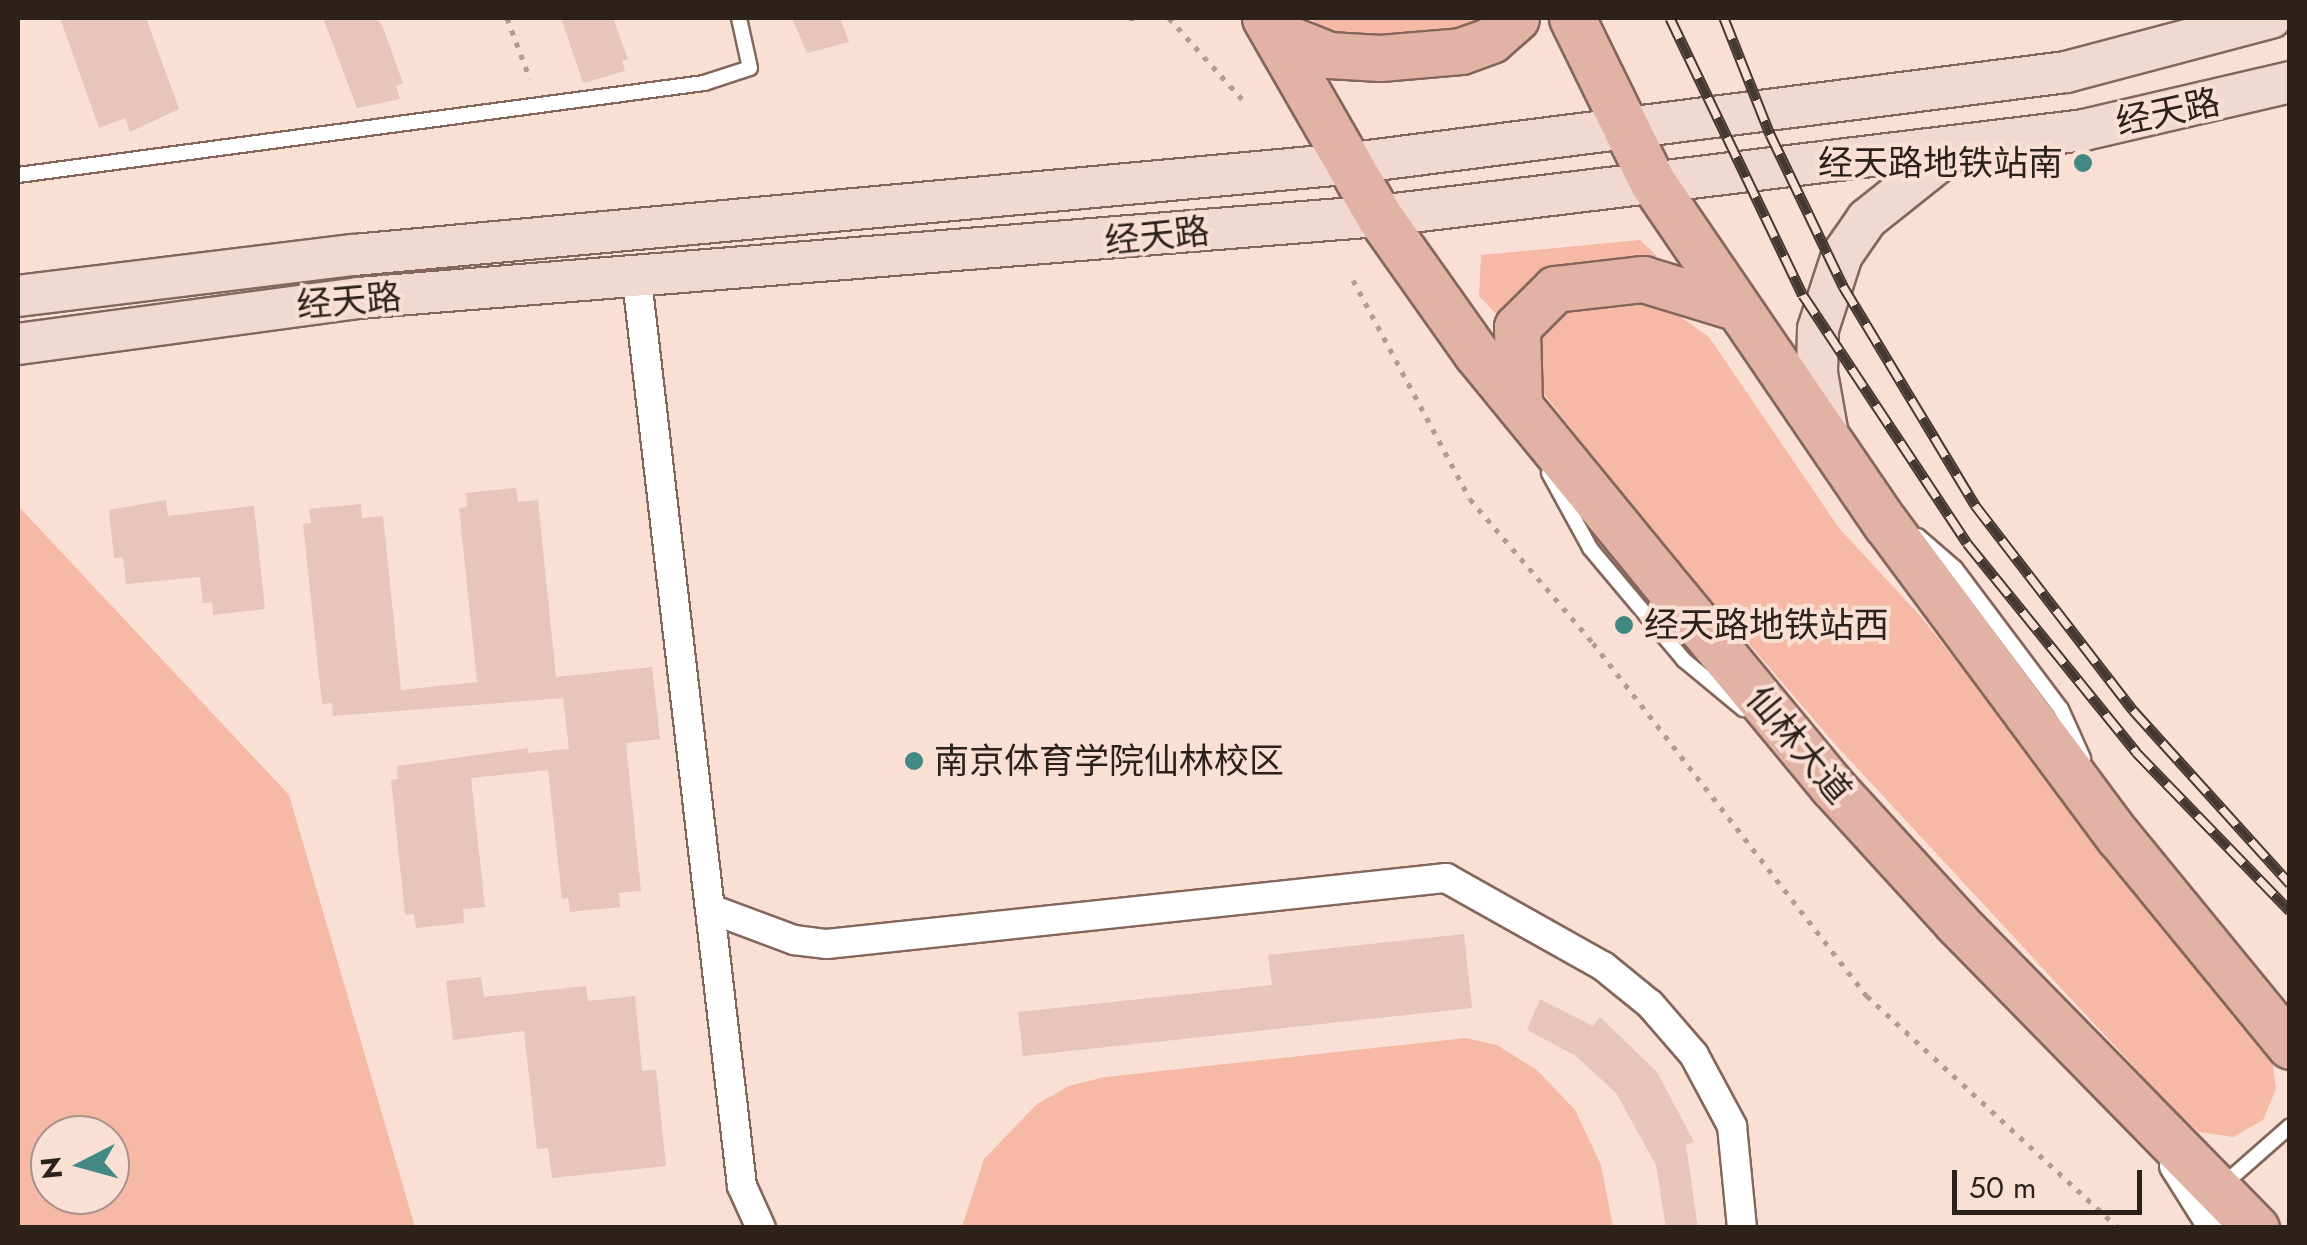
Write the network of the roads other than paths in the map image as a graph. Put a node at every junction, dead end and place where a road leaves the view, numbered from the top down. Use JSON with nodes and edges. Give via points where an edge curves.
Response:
{"nodes":[{"id":1,"x":739,"y":18,"type":"edge"},
{"id":2,"x":1516,"y":18,"type":"edge"},
{"id":3,"x":1572,"y":18,"type":"edge"},
{"id":4,"x":2271,"y":18,"type":"edge"},
{"id":5,"x":1269,"y":25,"type":"edge"},
{"id":6,"x":2290,"y":82,"type":"edge"},
{"id":7,"x":1624,"y":128,"type":"junction"},
{"id":8,"x":1957,"y":148,"type":"junction"},
{"id":9,"x":1345,"y":164,"type":"junction"},
{"id":10,"x":18,"y":175,"type":"edge"},
{"id":11,"x":1653,"y":183,"type":"junction"},
{"id":12,"x":1380,"y":216,"type":"junction"},
{"id":13,"x":637,"y":280,"type":"junction"},
{"id":14,"x":18,"y":296,"type":"edge"},
{"id":15,"x":1735,"y":307,"type":"junction"},
{"id":16,"x":18,"y":344,"type":"edge"},
{"id":17,"x":1476,"y":353,"type":"junction"},
{"id":18,"x":1519,"y":406,"type":"junction"},
{"id":19,"x":1830,"y":444,"type":"junction"},
{"id":20,"x":1832,"y":786,"type":"junction"},
{"id":21,"x":711,"y":909,"type":"junction"},
{"id":22,"x":2290,"y":1046,"type":"edge"},
{"id":23,"x":2290,"y":1126,"type":"edge"},
{"id":24,"x":2216,"y":1208,"type":"edge"},
{"id":25,"x":761,"y":1228,"type":"edge"},
{"id":26,"x":1742,"y":1228,"type":"edge"},
{"id":27,"x":2256,"y":1228,"type":"edge"}],
"edges":[{"from":1,"to":10,"type":"lane","via":[[750,68],[704,83]]},
{"from":2,"to":5,"type":"main road","via":[[1491,40],[1461,51],[1380,58],[1329,55]]},
{"from":3,"to":7,"type":"main road"},
{"from":4,"to":7,"type":"main road","name":"经天路","via":[[2066,72]]},
{"from":5,"to":9,"type":"main road","name":"仙林大道"},
{"from":6,"to":8,"type":"main road","name":"经天路","via":[[2103,126]]},
{"from":7,"to":9,"type":"main road","name":"经天路"},
{"from":7,"to":11,"type":"main road"},
{"from":8,"to":11,"type":"main road","name":"经天路"},
{"from":8,"to":19,"type":"main road","via":[[1867,219],[1842,255],[1818,330],[1820,409]]},
{"from":9,"to":12,"type":"main road","name":"仙林大道"},
{"from":9,"to":14,"type":"main road","name":"经天路","via":[[373,253]]},
{"from":11,"to":12,"type":"main road","name":"经天路"},
{"from":11,"to":15,"type":"main road"},
{"from":12,"to":13,"type":"main road","name":"经天路"},
{"from":12,"to":17,"type":"main road","name":"仙林大道"},
{"from":13,"to":16,"type":"main road","name":"经天路","via":[[360,298]]},
{"from":13,"to":21,"type":"street"},
{"from":15,"to":18,"type":"main road","via":[[1642,280],[1555,288],[1517,328]]},
{"from":15,"to":19,"type":"main road"},
{"from":17,"to":18,"type":"main road","name":"仙林大道"},
{"from":17,"to":20,"type":"lane","via":[[1590,548],[1684,660]]},
{"from":18,"to":20,"type":"main road","name":"仙林大道"},
{"from":19,"to":22,"type":"main road","via":[[2118,836]]},
{"from":20,"to":24,"type":"main road","name":"仙林大道","via":[[2136,1106]]},
{"from":21,"to":25,"type":"street","via":[[742,1186]]},
{"from":21,"to":26,"type":"street","via":[[794,940],[827,944],[1446,878],[1603,966],[1650,1004],[1694,1056],[1732,1126]]},
{"from":23,"to":24,"type":"lane"},
{"from":24,"to":27,"type":"main road","name":"仙林大道"}]}
